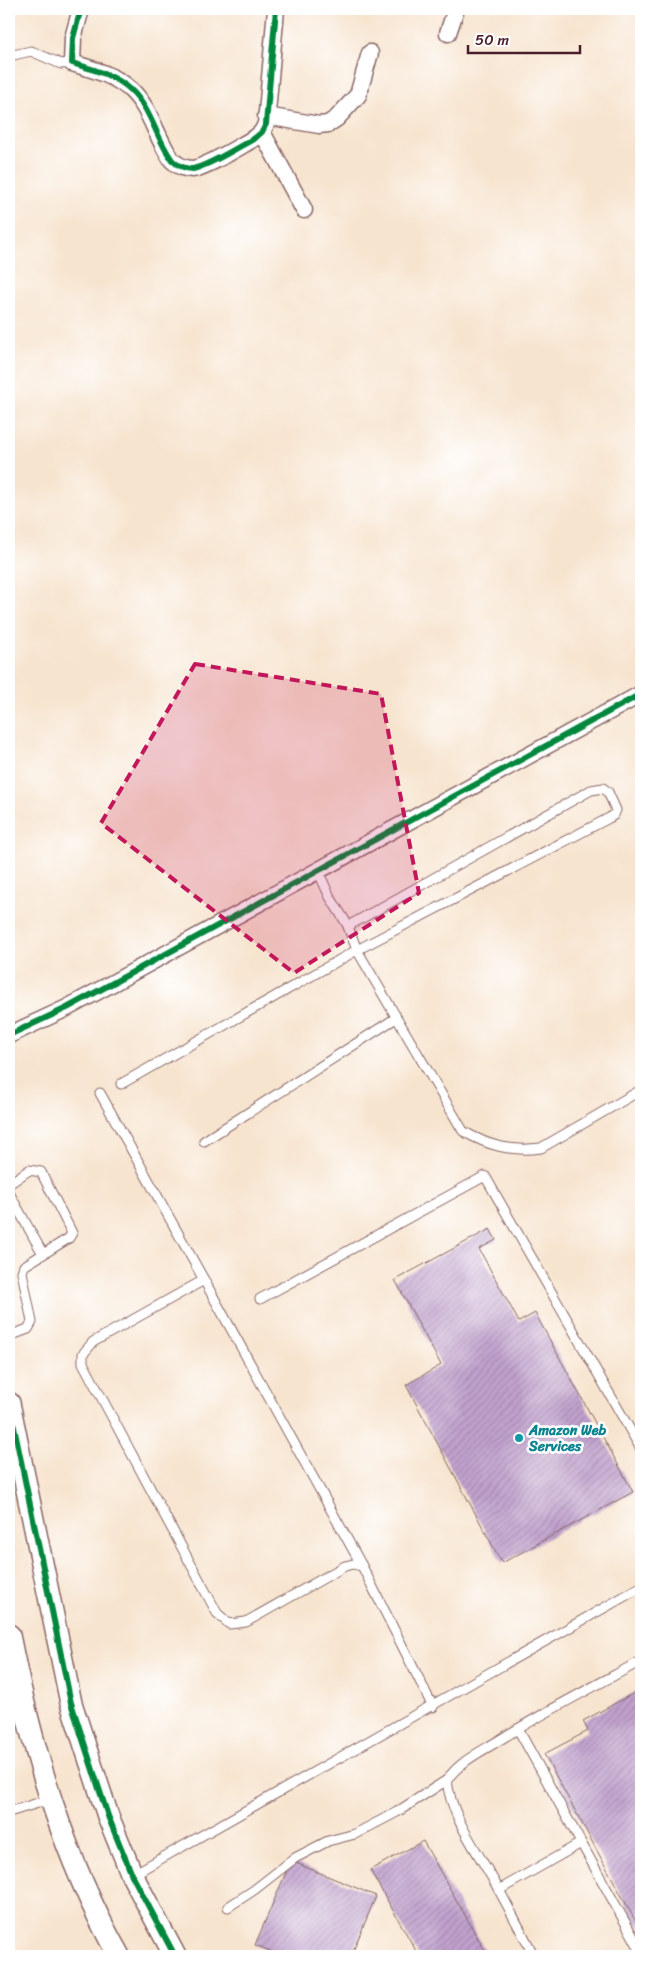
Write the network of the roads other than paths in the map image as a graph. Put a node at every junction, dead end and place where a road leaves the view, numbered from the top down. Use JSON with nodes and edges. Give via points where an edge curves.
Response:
{"nodes":[{"id":1,"x":81,"y":9,"type":"edge"},
{"id":2,"x":276,"y":9,"type":"edge"},
{"id":3,"x":456,"y":9,"type":"edge"},
{"id":4,"x":448,"y":33,"type":"dead end"},
{"id":5,"x":370,"y":52,"type":"dead end"},
{"id":6,"x":9,"y":56,"type":"edge"},
{"id":7,"x":72,"y":62,"type":"junction"},
{"id":8,"x":264,"y":124,"type":"junction"},
{"id":9,"x":304,"y":210,"type":"dead end"},
{"id":10,"x":641,"y":694,"type":"edge"},
{"id":11,"x":318,"y":871,"type":"junction"},
{"id":12,"x":347,"y":924,"type":"junction"},
{"id":13,"x":357,"y":950,"type":"junction"},
{"id":14,"x":396,"y":1018,"type":"junction"},
{"id":15,"x":9,"y":1035,"type":"edge"},
{"id":16,"x":121,"y":1084,"type":"dead end"},
{"id":17,"x":641,"y":1090,"type":"edge"},
{"id":18,"x":100,"y":1093,"type":"dead end"},
{"id":19,"x":204,"y":1141,"type":"dead end"},
{"id":20,"x":9,"y":1184,"type":"edge"},
{"id":21,"x":9,"y":1193,"type":"edge"},
{"id":22,"x":43,"y":1254,"type":"junction"},
{"id":23,"x":204,"y":1280,"type":"junction"},
{"id":24,"x":260,"y":1299,"type":"dead end"},
{"id":25,"x":9,"y":1336,"type":"edge"},
{"id":26,"x":9,"y":1403,"type":"edge"},
{"id":27,"x":641,"y":1449,"type":"edge"},
{"id":28,"x":362,"y":1566,"type":"junction"},
{"id":29,"x":641,"y":1587,"type":"edge"},
{"id":30,"x":9,"y":1635,"type":"edge"},
{"id":31,"x":641,"y":1661,"type":"edge"},
{"id":32,"x":433,"y":1707,"type":"junction"},
{"id":33,"x":518,"y":1728,"type":"junction"},
{"id":34,"x":447,"y":1780,"type":"junction"},
{"id":35,"x":52,"y":1800,"type":"junction"},
{"id":36,"x":9,"y":1812,"type":"edge"},
{"id":37,"x":581,"y":1843,"type":"junction"},
{"id":38,"x":132,"y":1875,"type":"junction"},
{"id":39,"x":500,"y":1890,"type":"junction"},
{"id":40,"x":228,"y":1906,"type":"dead end"},
{"id":41,"x":641,"y":1951,"type":"edge"},
{"id":42,"x":119,"y":1956,"type":"edge"},
{"id":43,"x":175,"y":1956,"type":"edge"},
{"id":44,"x":534,"y":1956,"type":"edge"}],
"edges":[{"from":1,"to":7,"type":"street","via":[[73,38]]},
{"from":2,"to":8,"type":"street"},
{"from":3,"to":4,"type":"street"},
{"from":5,"to":8,"type":"street","via":[[358,95],[337,118],[319,126]]},
{"from":6,"to":7,"type":"lane","via":[[31,51],[61,64]]},
{"from":7,"to":8,"type":"street","via":[[98,70],[130,89],[140,100],[173,161],[185,168],[204,165],[255,138]]},
{"from":8,"to":9,"type":"street"},
{"from":10,"to":11,"type":"street"},
{"from":11,"to":12,"type":"lane"},
{"from":11,"to":15,"type":"street","via":[[67,1008]]},
{"from":12,"to":13,"type":"lane"},
{"from":12,"to":13,"type":"lane","via":[[591,790],[603,788],[608,792],[616,810],[609,818]]},
{"from":13,"to":14,"type":"lane"},
{"from":13,"to":16,"type":"lane"},
{"from":14,"to":17,"type":"lane","via":[[463,1131],[481,1142],[510,1149],[541,1148]]},
{"from":14,"to":19,"type":"lane"},
{"from":18,"to":23,"type":"lane"},
{"from":20,"to":22,"type":"lane","via":[[29,1170],[41,1172],[70,1228],[69,1238]]},
{"from":21,"to":22,"type":"lane"},
{"from":22,"to":25,"type":"lane","via":[[28,1262],[22,1272],[32,1322],[28,1329]]},
{"from":23,"to":28,"type":"lane"},
{"from":23,"to":28,"type":"lane","via":[[93,1342],[83,1354],[83,1363],[217,1613],[229,1624],[246,1622],[345,1566]]},
{"from":24,"to":27,"type":"lane","via":[[486,1176]]},
{"from":26,"to":38,"type":"street","via":[[71,1703],[108,1816]]},
{"from":28,"to":32,"type":"lane"},
{"from":29,"to":32,"type":"lane"},
{"from":30,"to":35,"type":"street","via":[[32,1739]]},
{"from":31,"to":33,"type":"lane"},
{"from":32,"to":38,"type":"lane"},
{"from":33,"to":34,"type":"lane","via":[[465,1762]]},
{"from":33,"to":37,"type":"lane"},
{"from":34,"to":39,"type":"lane","via":[[456,1815]]},
{"from":34,"to":40,"type":"lane","via":[[355,1834],[328,1841],[294,1858]]},
{"from":35,"to":36,"type":"lane"},
{"from":35,"to":42,"type":"street","via":[[70,1851]]},
{"from":37,"to":39,"type":"lane"},
{"from":37,"to":41,"type":"lane"},
{"from":38,"to":43,"type":"street"},
{"from":39,"to":44,"type":"lane"}]}
